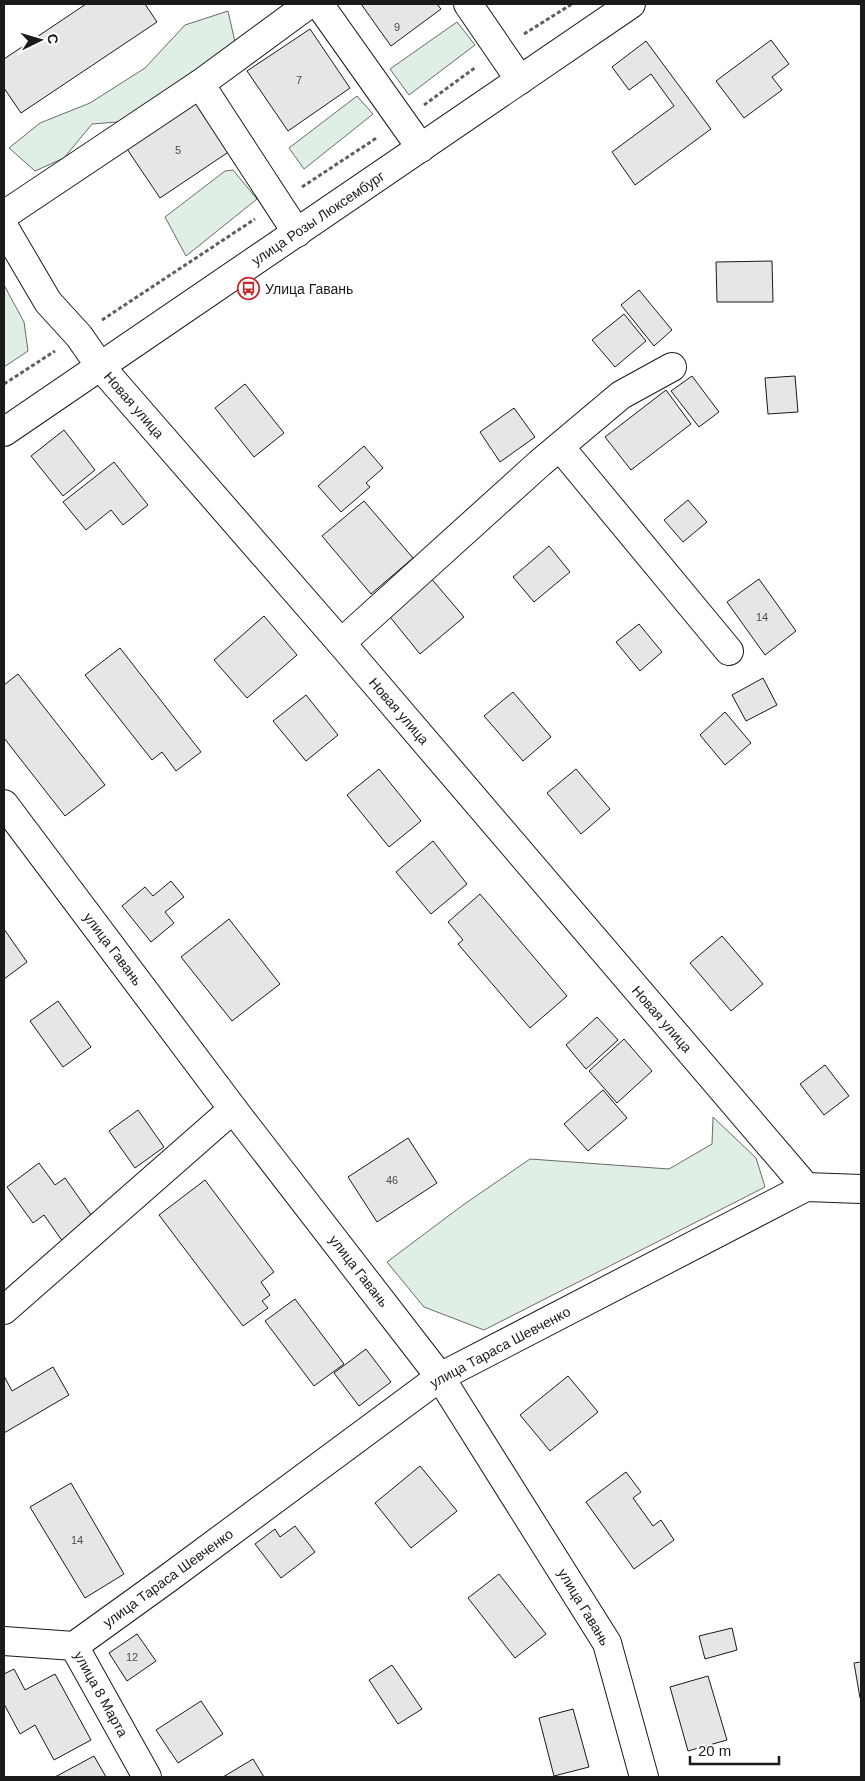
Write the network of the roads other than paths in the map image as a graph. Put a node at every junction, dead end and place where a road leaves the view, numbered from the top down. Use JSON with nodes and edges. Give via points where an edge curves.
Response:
{"nodes":[{"id":1,"x":308,"y":4,"type":"edge"},
{"id":2,"x":319,"y":4,"type":"edge"},
{"id":3,"x":468,"y":4,"type":"edge"},
{"id":4,"x":631,"y":4,"type":"edge"},
{"id":5,"x":520,"y":80,"type":"junction"},
{"id":6,"x":200,"y":84,"type":"junction"},
{"id":7,"x":421,"y":148,"type":"junction"},
{"id":8,"x":4,"y":215,"type":"edge"},
{"id":9,"x":4,"y":227,"type":"edge"},
{"id":10,"x":297,"y":233,"type":"junction"},
{"id":11,"x":100,"y":366,"type":"junction"},
{"id":12,"x":672,"y":367,"type":"dead end"},
{"id":13,"x":4,"y":432,"type":"edge"},
{"id":14,"x":560,"y":447,"type":"junction"},
{"id":15,"x":341,"y":643,"type":"junction"},
{"id":16,"x":729,"y":651,"type":"dead end"},
{"id":17,"x":4,"y":804,"type":"edge"},
{"id":18,"x":233,"y":1109,"type":"junction"},
{"id":19,"x":806,"y":1187,"type":"junction"},
{"id":20,"x":861,"y":1189,"type":"edge"},
{"id":21,"x":4,"y":1310,"type":"edge"},
{"id":22,"x":440,"y":1376,"type":"junction"},
{"id":23,"x":4,"y":1641,"type":"edge"},
{"id":24,"x":74,"y":1646,"type":"junction"},
{"id":25,"x":147,"y":1777,"type":"edge"},
{"id":26,"x":644,"y":1777,"type":"edge"}],
"edges":[{"from":1,"to":6,"type":"street"},
{"from":2,"to":7,"type":"street"},
{"from":3,"to":5,"type":"street"},
{"from":4,"to":5,"type":"street","name":"улица Розы Люксембург"},
{"from":5,"to":7,"type":"street","name":"улица Розы Люксембург"},
{"from":6,"to":8,"type":"street"},
{"from":6,"to":10,"type":"street"},
{"from":7,"to":10,"type":"street","name":"улица Розы Люксембург"},
{"from":9,"to":11,"type":"street","name":"Новая улица","via":[[48,302],[79,336]]},
{"from":10,"to":11,"type":"street","name":"улица Розы Люксембург"},
{"from":11,"to":13,"type":"street","name":"улица Розы Люксембург"},
{"from":11,"to":15,"type":"street","name":"Новая улица"},
{"from":12,"to":14,"type":"street","via":[[621,395]]},
{"from":14,"to":15,"type":"street"},
{"from":14,"to":16,"type":"street"},
{"from":15,"to":19,"type":"street","name":"Новая улица"},
{"from":17,"to":18,"type":"street","name":"улица Гавань"},
{"from":18,"to":21,"type":"street"},
{"from":18,"to":22,"type":"street","name":"улица Гавань"},
{"from":19,"to":20,"type":"street","name":"улица Тараса Шевченко"},
{"from":19,"to":22,"type":"street","name":"улица Тараса Шевченко"},
{"from":22,"to":24,"type":"street","name":"улица Тараса Шевченко"},
{"from":22,"to":26,"type":"street","name":"улица Гавань","via":[[607,1643]]},
{"from":23,"to":24,"type":"street","name":"улица 8 Марта"},
{"from":24,"to":25,"type":"street","name":"улица 8 Марта"}]}
